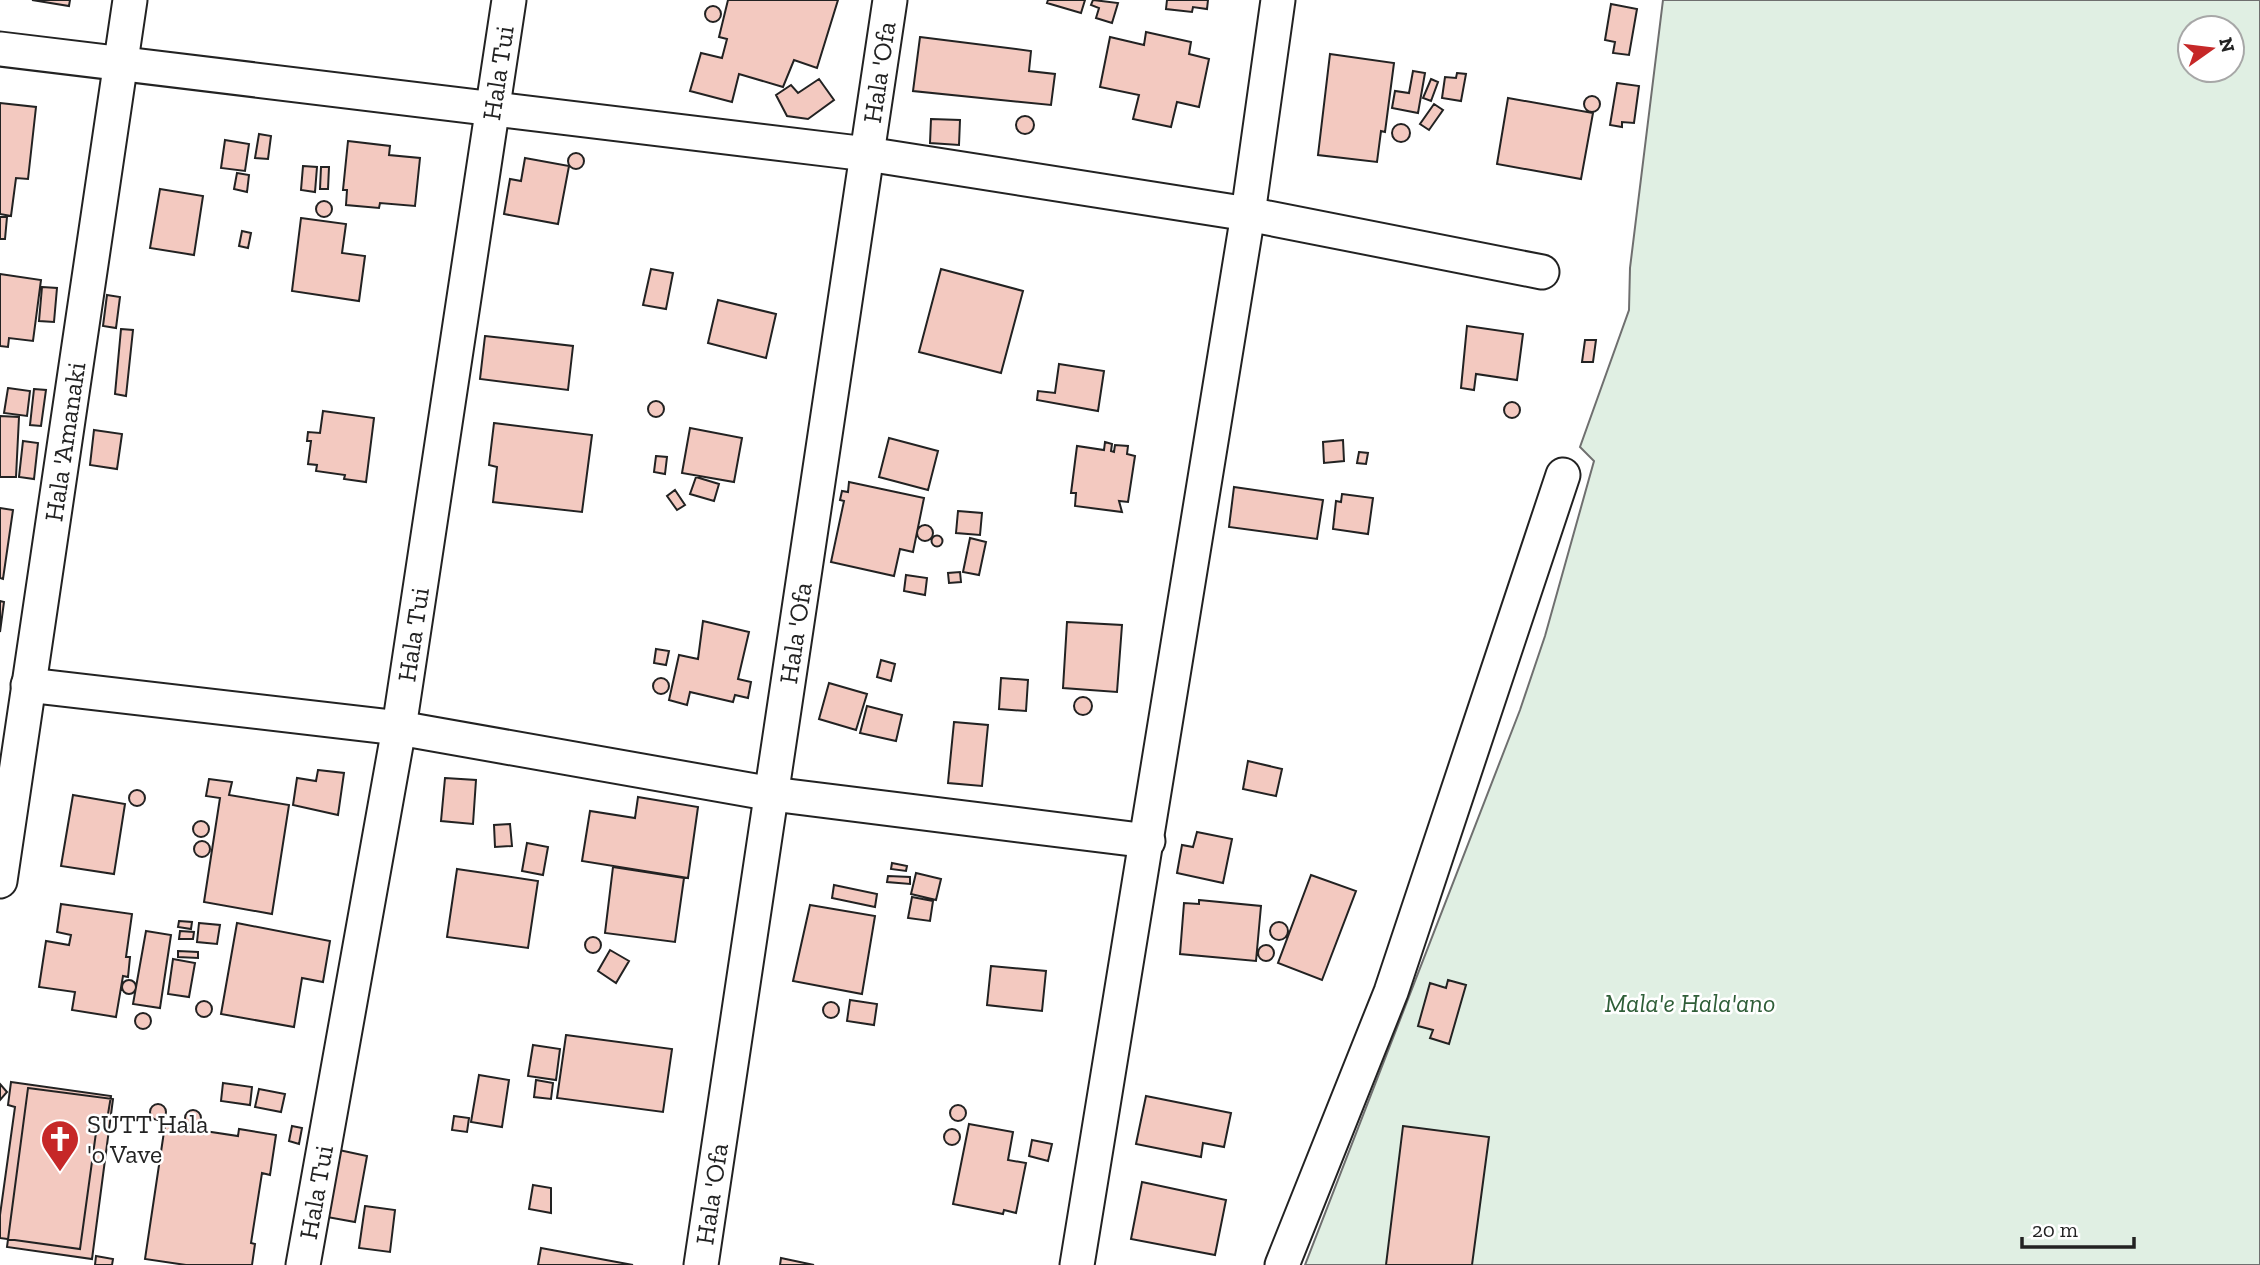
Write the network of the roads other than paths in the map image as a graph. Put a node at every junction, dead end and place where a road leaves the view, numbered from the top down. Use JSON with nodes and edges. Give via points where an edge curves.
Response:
{"nodes":[{"id":1,"x":130,"y":0,"type":"edge"},
{"id":2,"x":509,"y":0,"type":"edge"},
{"id":3,"x":890,"y":0,"type":"edge"},
{"id":4,"x":1278,"y":0,"type":"edge"},
{"id":5,"x":0,"y":49,"type":"edge"},
{"id":6,"x":118,"y":65,"type":"junction"},
{"id":7,"x":494,"y":108,"type":"junction"},
{"id":8,"x":867,"y":154,"type":"junction"},
{"id":9,"x":1248,"y":214,"type":"junction"},
{"id":10,"x":1542,"y":272,"type":"dead end"},
{"id":11,"x":1563,"y":475,"type":"dead end"},
{"id":12,"x":28,"y":685,"type":"junction"},
{"id":13,"x":398,"y":728,"type":"junction"},
{"id":14,"x":772,"y":794,"type":"junction"},
{"id":15,"x":1148,"y":841,"type":"junction"},
{"id":16,"x":0,"y":881,"type":"edge"},
{"id":17,"x":303,"y":1265,"type":"edge"},
{"id":18,"x":701,"y":1265,"type":"edge"},
{"id":19,"x":1077,"y":1265,"type":"edge"},
{"id":20,"x":1282,"y":1265,"type":"edge"}],
"edges":[{"from":1,"to":6,"type":"street","name":"Hala 'Amanaki"},
{"from":2,"to":7,"type":"street","name":"Hala Tui"},
{"from":3,"to":8,"type":"street","name":"Hala 'Ofa"},
{"from":4,"to":9,"type":"street"},
{"from":5,"to":6,"type":"street"},
{"from":6,"to":7,"type":"street"},
{"from":6,"to":12,"type":"street","name":"Hala 'Amanaki"},
{"from":7,"to":8,"type":"street"},
{"from":7,"to":13,"type":"street","name":"Hala Tui"},
{"from":8,"to":9,"type":"street"},
{"from":8,"to":14,"type":"street","name":"Hala 'Ofa"},
{"from":9,"to":10,"type":"street"},
{"from":9,"to":15,"type":"street"},
{"from":11,"to":20,"type":"street","via":[[1391,992]]},
{"from":12,"to":13,"type":"street"},
{"from":12,"to":16,"type":"street","name":"Hala 'Amanaki"},
{"from":13,"to":14,"type":"street"},
{"from":13,"to":17,"type":"street","name":"Hala Tui"},
{"from":14,"to":15,"type":"street"},
{"from":14,"to":18,"type":"street","name":"Hala 'Ofa"},
{"from":15,"to":19,"type":"street"}]}
